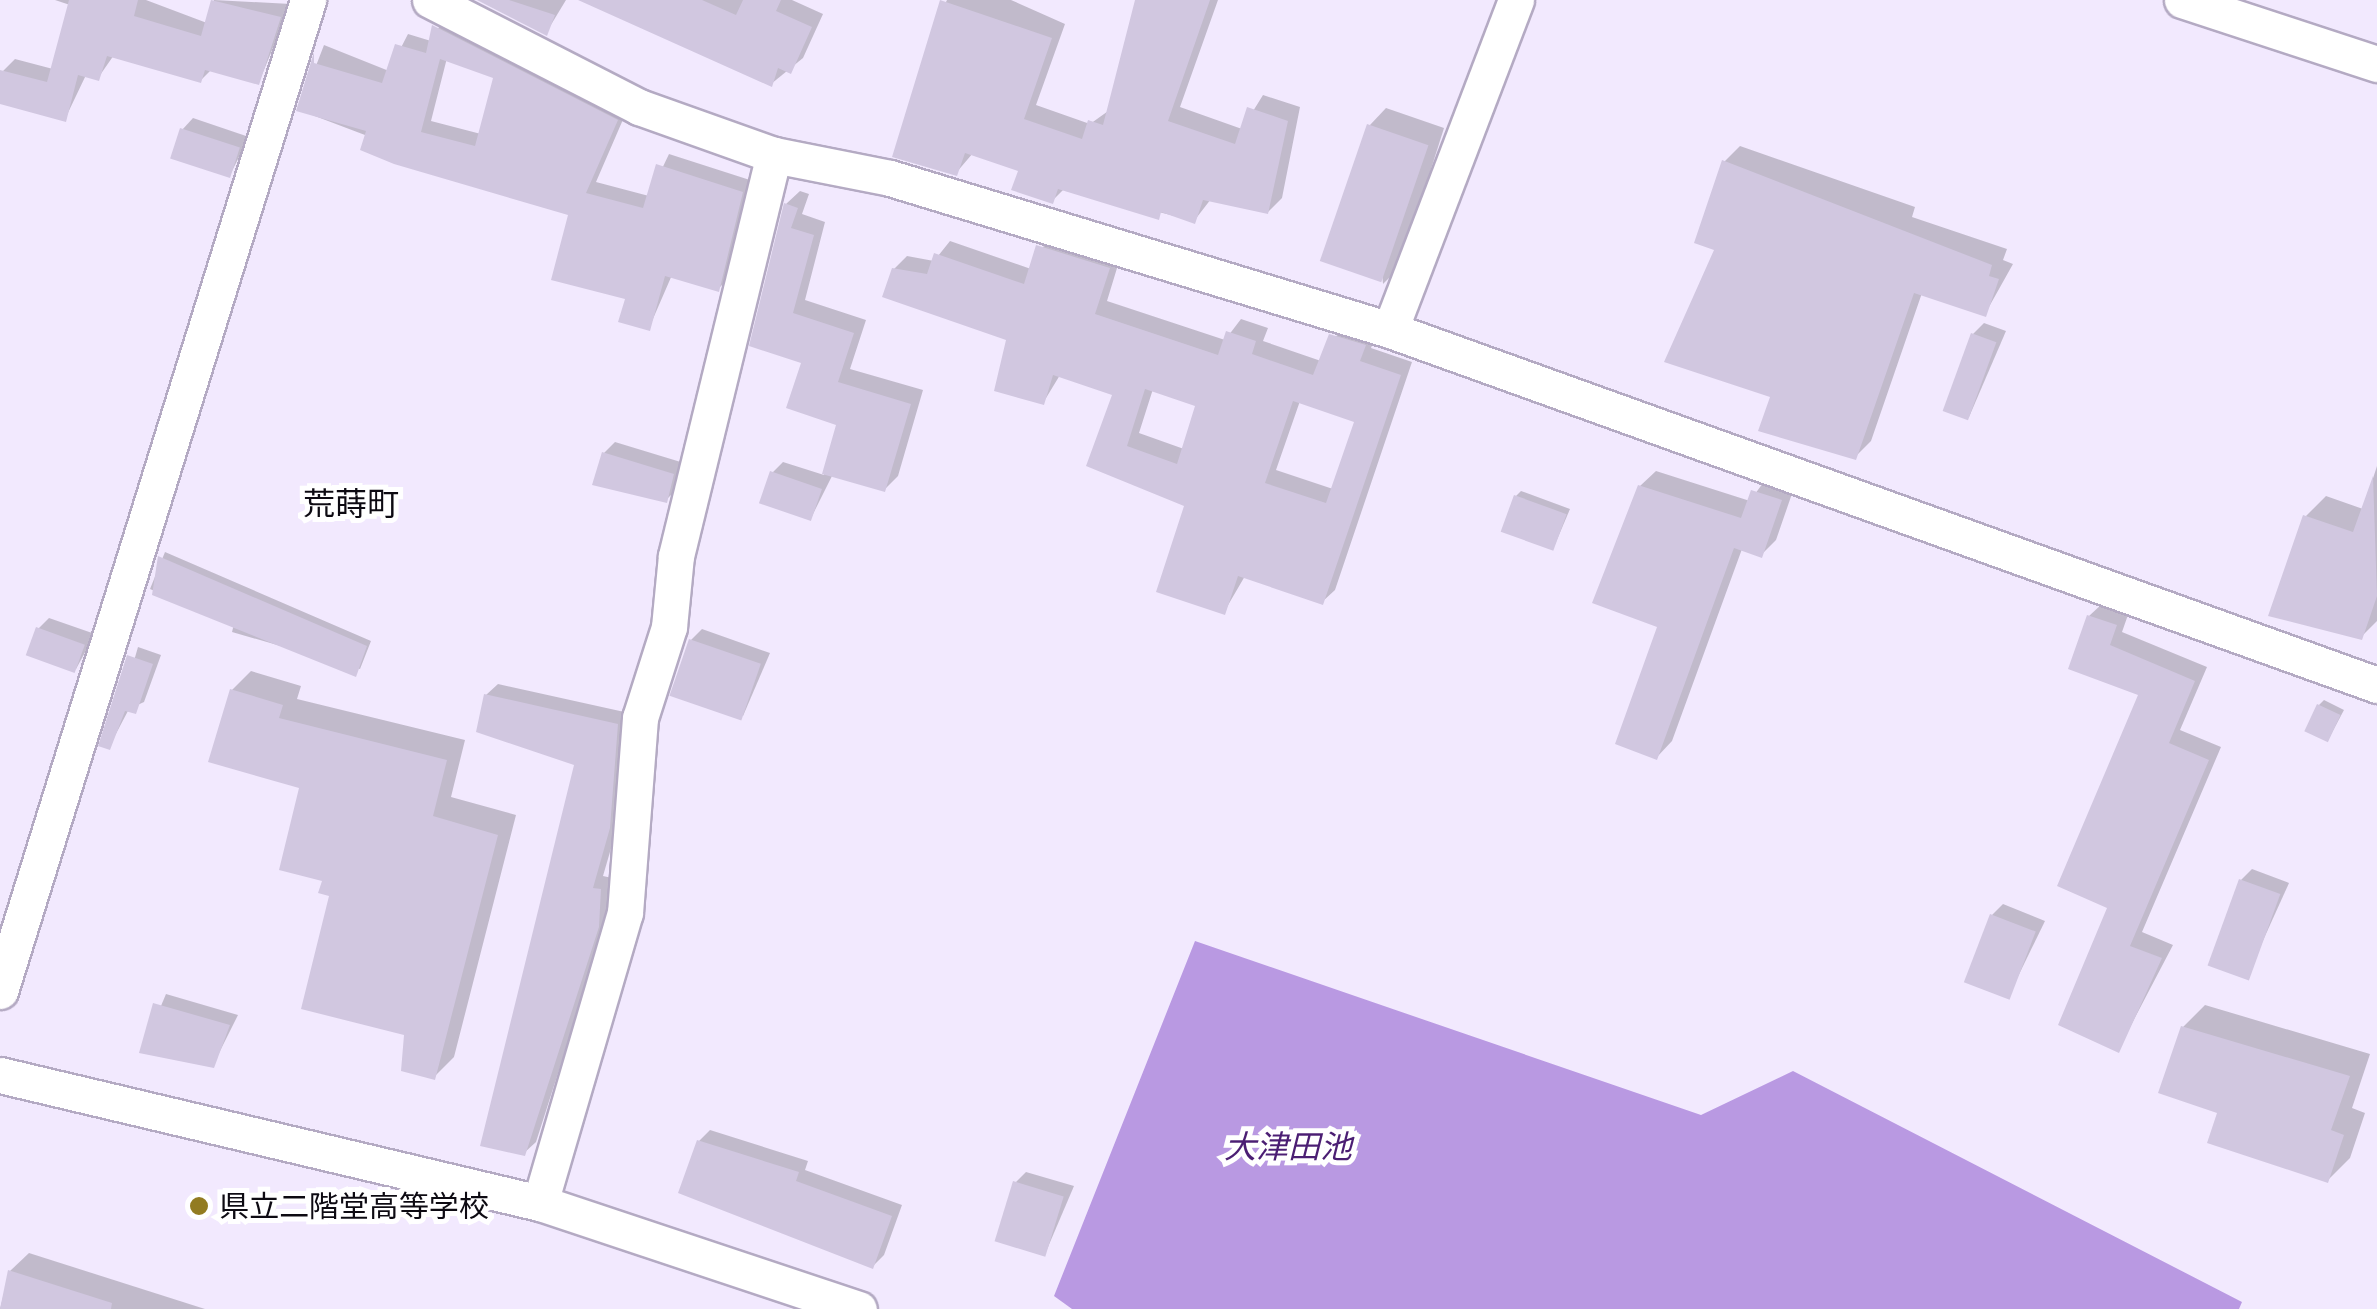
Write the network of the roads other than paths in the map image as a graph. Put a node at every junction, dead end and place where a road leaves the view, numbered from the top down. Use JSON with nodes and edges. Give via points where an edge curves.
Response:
{"nodes":[{"id":1,"x":308,"y":0,"type":"edge"},
{"id":2,"x":430,"y":0,"type":"edge"},
{"id":3,"x":1516,"y":0,"type":"edge"},
{"id":4,"x":2182,"y":0,"type":"edge"},
{"id":5,"x":2377,"y":64,"type":"edge"},
{"id":6,"x":774,"y":155,"type":"junction"},
{"id":7,"x":1390,"y":330,"type":"junction"},
{"id":8,"x":2377,"y":685,"type":"edge"},
{"id":9,"x":0,"y":992,"type":"edge"},
{"id":10,"x":0,"y":1075,"type":"edge"},
{"id":11,"x":540,"y":1203,"type":"junction"},
{"id":12,"x":859,"y":1309,"type":"edge"}],
"edges":[{"from":1,"to":9,"type":"street"},
{"from":2,"to":6,"type":"street","via":[[639,107]]},
{"from":3,"to":7,"type":"street"},
{"from":4,"to":5,"type":"street"},
{"from":6,"to":7,"type":"street","via":[[890,178]]},
{"from":6,"to":11,"type":"street","via":[[676,556],[669,627],[640,718],[625,913]]},
{"from":7,"to":8,"type":"street"},
{"from":10,"to":11,"type":"street"},
{"from":11,"to":12,"type":"street"}]}
